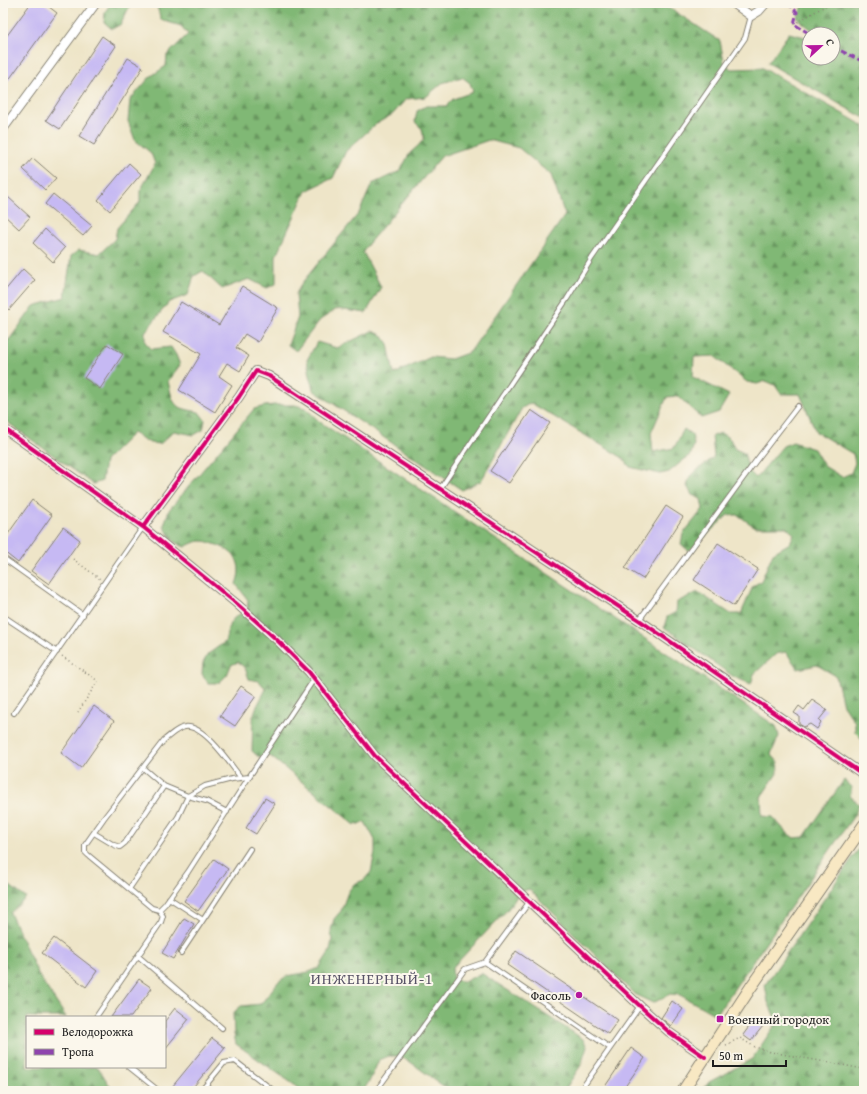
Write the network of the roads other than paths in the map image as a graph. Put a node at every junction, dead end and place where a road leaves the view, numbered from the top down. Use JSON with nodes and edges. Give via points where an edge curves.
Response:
{"nodes":[{"id":1,"x":96,"y":3,"type":"edge"},
{"id":2,"x":734,"y":3,"type":"edge"},
{"id":3,"x":766,"y":3,"type":"edge"},
{"id":4,"x":750,"y":16,"type":"junction"},
{"id":5,"x":3,"y":129,"type":"edge"},
{"id":6,"x":798,"y":406,"type":"dead end"},
{"id":7,"x":3,"y":428,"type":"edge"},
{"id":8,"x":440,"y":489,"type":"junction"},
{"id":9,"x":143,"y":527,"type":"junction"},
{"id":10,"x":3,"y":558,"type":"edge"},
{"id":11,"x":83,"y":615,"type":"junction"},
{"id":12,"x":3,"y":616,"type":"edge"},
{"id":13,"x":639,"y":620,"type":"junction"},
{"id":14,"x":57,"y":652,"type":"junction"},
{"id":15,"x":314,"y":679,"type":"junction"},
{"id":16,"x":14,"y":713,"type":"dead end"},
{"id":17,"x":142,"y":768,"type":"junction"},
{"id":18,"x":864,"y":775,"type":"edge"},
{"id":19,"x":249,"y":777,"type":"junction"},
{"id":20,"x":241,"y":778,"type":"junction"},
{"id":21,"x":164,"y":786,"type":"junction"},
{"id":22,"x":188,"y":796,"type":"junction"},
{"id":23,"x":227,"y":812,"type":"junction"},
{"id":24,"x":864,"y":825,"type":"edge"},
{"id":25,"x":94,"y":832,"type":"junction"},
{"id":26,"x":250,"y":849,"type":"dead end"},
{"id":27,"x":129,"y":889,"type":"junction"},
{"id":28,"x":169,"y":898,"type":"junction"},
{"id":29,"x":530,"y":901,"type":"junction"},
{"id":30,"x":159,"y":910,"type":"junction"},
{"id":31,"x":203,"y":920,"type":"junction"},
{"id":32,"x":181,"y":953,"type":"dead end"},
{"id":33,"x":138,"y":956,"type":"junction"},
{"id":34,"x":485,"y":962,"type":"junction"},
{"id":35,"x":640,"y":1006,"type":"junction"},
{"id":36,"x":97,"y":1016,"type":"edge"},
{"id":37,"x":222,"y":1028,"type":"dead end"},
{"id":38,"x":610,"y":1048,"type":"junction"},
{"id":39,"x":705,"y":1057,"type":"junction"},
{"id":40,"x":130,"y":1068,"type":"edge"},
{"id":41,"x":159,"y":1091,"type":"edge"},
{"id":42,"x":201,"y":1091,"type":"edge"},
{"id":43,"x":274,"y":1091,"type":"edge"},
{"id":44,"x":376,"y":1091,"type":"edge"},
{"id":45,"x":580,"y":1091,"type":"edge"},
{"id":46,"x":683,"y":1091,"type":"edge"}],
"edges":[{"from":1,"to":5,"type":"street"},
{"from":2,"to":4,"type":"street"},
{"from":3,"to":4,"type":"street"},
{"from":4,"to":8,"type":"lane","via":[[746,38],[592,258]]},
{"from":6,"to":13,"type":"lane"},
{"from":7,"to":9,"type":"street"},
{"from":8,"to":9,"type":"street","via":[[270,376],[256,371]]},
{"from":8,"to":13,"type":"street"},
{"from":9,"to":11,"type":"lane"},
{"from":9,"to":15,"type":"street","via":[[271,634]]},
{"from":10,"to":11,"type":"lane"},
{"from":11,"to":14,"type":"lane"},
{"from":12,"to":14,"type":"lane"},
{"from":13,"to":18,"type":"street"},
{"from":14,"to":16,"type":"lane"},
{"from":15,"to":19,"type":"lane"},
{"from":15,"to":29,"type":"street","via":[[375,756]]},
{"from":17,"to":20,"type":"lane","via":[[164,740],[186,727],[197,730],[216,746]]},
{"from":17,"to":21,"type":"lane"},
{"from":17,"to":25,"type":"lane"},
{"from":19,"to":20,"type":"lane"},
{"from":19,"to":23,"type":"lane"},
{"from":20,"to":22,"type":"lane","via":[[205,786]]},
{"from":21,"to":22,"type":"lane"},
{"from":21,"to":25,"type":"lane","via":[[120,847]]},
{"from":22,"to":23,"type":"lane","via":[[206,801]]},
{"from":22,"to":27,"type":"lane","via":[[178,817]]},
{"from":23,"to":28,"type":"lane"},
{"from":24,"to":39,"type":"street"},
{"from":25,"to":27,"type":"lane","via":[[85,852]]},
{"from":26,"to":31,"type":"lane"},
{"from":27,"to":30,"type":"lane","via":[[152,908]]},
{"from":28,"to":30,"type":"lane"},
{"from":28,"to":31,"type":"lane"},
{"from":29,"to":34,"type":"lane"},
{"from":29,"to":35,"type":"street"},
{"from":30,"to":33,"type":"lane","via":[[163,916],[161,922]]},
{"from":31,"to":32,"type":"lane"},
{"from":33,"to":36,"type":"lane"},
{"from":33,"to":37,"type":"lane"},
{"from":34,"to":38,"type":"lane"},
{"from":34,"to":44,"type":"lane","via":[[465,969]]},
{"from":35,"to":38,"type":"lane"},
{"from":35,"to":39,"type":"street","via":[[669,1032]]},
{"from":38,"to":45,"type":"lane"},
{"from":39,"to":46,"type":"street"},
{"from":40,"to":41,"type":"lane"},
{"from":42,"to":43,"type":"lane","via":[[224,1063],[235,1061]]}]}
